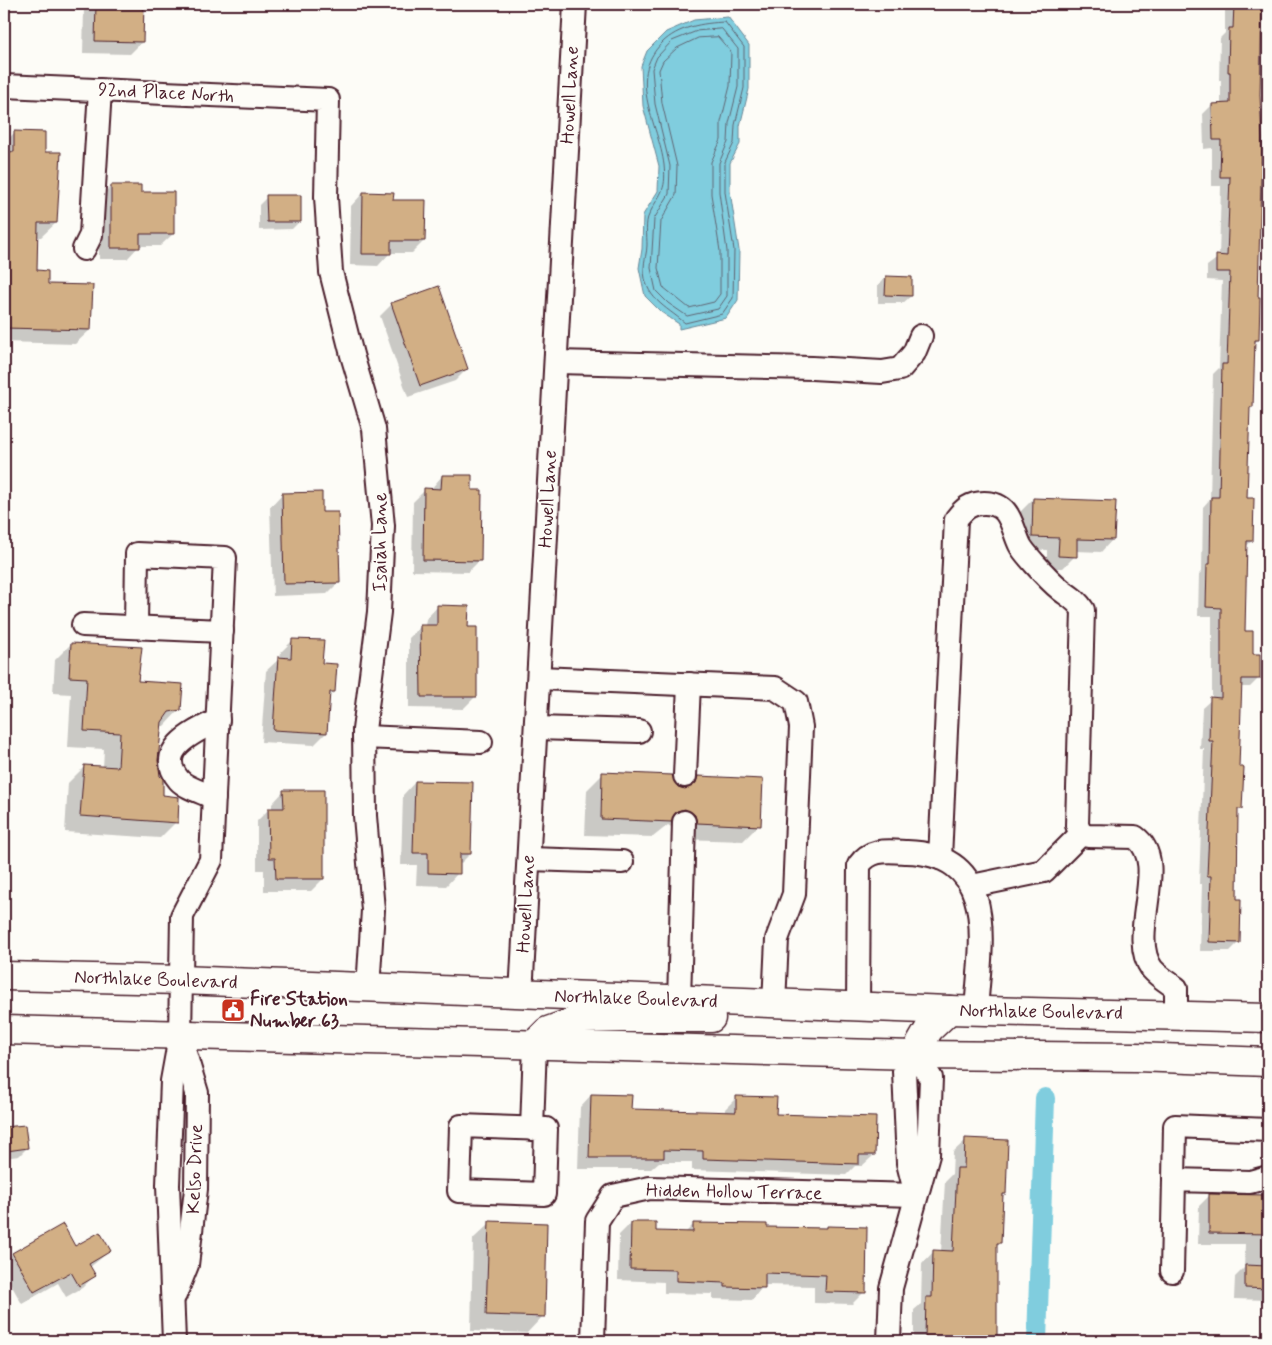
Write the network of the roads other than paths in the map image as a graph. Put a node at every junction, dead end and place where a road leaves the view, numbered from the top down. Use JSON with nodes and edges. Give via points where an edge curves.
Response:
{"nodes":[{"id":1,"x":575,"y":4,"type":"edge"},
{"id":2,"x":4,"y":86,"type":"edge"},
{"id":3,"x":100,"y":90,"type":"junction"},
{"id":4,"x":328,"y":100,"type":"joint"},
{"id":5,"x":84,"y":249,"type":"dead end"},
{"id":6,"x":921,"y":336,"type":"dead end"},
{"id":7,"x":556,"y":362,"type":"junction"},
{"id":8,"x":83,"y":625,"type":"dead end"},
{"id":9,"x":136,"y":626,"type":"junction"},
{"id":10,"x":222,"y":631,"type":"junction"},
{"id":11,"x":539,"y":678,"type":"junction"},
{"id":12,"x":689,"y":684,"type":"junction"},
{"id":13,"x":218,"y":720,"type":"junction"},
{"id":14,"x":536,"y":728,"type":"junction"},
{"id":15,"x":639,"y":731,"type":"dead end"},
{"id":16,"x":364,"y":737,"type":"junction"},
{"id":17,"x":481,"y":742,"type":"dead end"},
{"id":18,"x":685,"y":776,"type":"dead end"},
{"id":19,"x":214,"y":798,"type":"junction"},
{"id":20,"x":684,"y":822,"type":"dead end"},
{"id":21,"x":1081,"y":834,"type":"junction"},
{"id":22,"x":940,"y":858,"type":"junction"},
{"id":23,"x":529,"y":859,"type":"junction"},
{"id":24,"x":622,"y":862,"type":"dead end"},
{"id":25,"x":972,"y":886,"type":"junction"},
{"id":26,"x":4,"y":976,"type":"edge"},
{"id":27,"x":181,"y":980,"type":"junction"},
{"id":28,"x":368,"y":988,"type":"junction"},
{"id":29,"x":521,"y":995,"type":"junction"},
{"id":30,"x":679,"y":1000,"type":"junction"},
{"id":31,"x":771,"y":1004,"type":"junction"},
{"id":32,"x":858,"y":1007,"type":"junction"},
{"id":33,"x":949,"y":1010,"type":"junction"},
{"id":34,"x":976,"y":1011,"type":"junction"},
{"id":35,"x":1176,"y":1016,"type":"junction"},
{"id":36,"x":1268,"y":1018,"type":"edge"},
{"id":37,"x":4,"y":1030,"type":"edge"},
{"id":38,"x":180,"y":1036,"type":"junction"},
{"id":39,"x":535,"y":1044,"type":"junction"},
{"id":40,"x":914,"y":1055,"type":"junction"},
{"id":41,"x":1268,"y":1062,"type":"edge"},
{"id":42,"x":532,"y":1129,"type":"junction"},
{"id":43,"x":1268,"y":1130,"type":"edge"},
{"id":44,"x":1268,"y":1177,"type":"edge"},
{"id":45,"x":1174,"y":1180,"type":"junction"},
{"id":46,"x":916,"y":1195,"type":"junction"},
{"id":47,"x":1172,"y":1271,"type":"dead end"},
{"id":48,"x":174,"y":1341,"type":"edge"},
{"id":49,"x":593,"y":1341,"type":"edge"},
{"id":50,"x":889,"y":1341,"type":"edge"}],
"edges":[{"from":1,"to":7,"type":"street","name":"Howell Lane"},
{"from":2,"to":3,"type":"street","name":"92nd Place North"},
{"from":3,"to":4,"type":"street","name":"92nd Place North"},
{"from":3,"to":5,"type":"street","via":[[91,235]]},
{"from":4,"to":16,"type":"street","name":"Isaiah Lane","via":[[326,197],[331,272],[374,429],[383,526],[379,612]]},
{"from":6,"to":7,"type":"street","via":[[914,353],[900,369],[882,372]]},
{"from":7,"to":11,"type":"street","name":"Howell Lane"},
{"from":8,"to":9,"type":"street"},
{"from":9,"to":10,"type":"street"},
{"from":9,"to":10,"type":"street","name":"Kelso Drive","via":[[137,554],[225,558]]},
{"from":10,"to":13,"type":"street","name":"Kelso Drive"},
{"from":11,"to":12,"type":"street"},
{"from":11,"to":14,"type":"street","name":"Howell Lane"},
{"from":12,"to":18,"type":"street"},
{"from":12,"to":31,"type":"street","via":[[774,688],[796,702],[801,727],[794,894],[777,939]]},
{"from":13,"to":19,"type":"street","name":"Kelso Drive"},
{"from":13,"to":19,"type":"street","via":[[187,736],[174,748],[172,764],[180,781]]},
{"from":14,"to":15,"type":"street"},
{"from":14,"to":23,"type":"street","name":"Howell Lane"},
{"from":16,"to":17,"type":"street"},
{"from":16,"to":28,"type":"street","name":"Isaiah Lane","via":[[365,816],[373,910]]},
{"from":19,"to":27,"type":"street","name":"Kelso Drive","via":[[212,860],[182,916]]},
{"from":20,"to":30,"type":"street"},
{"from":21,"to":22,"type":"street","via":[[1077,816],[1083,610],[1077,600],[1062,590],[1020,545],[1013,522],[1003,507],[979,502],[966,506],[956,519]]},
{"from":21,"to":25,"type":"street","via":[[1044,871]]},
{"from":21,"to":35,"type":"street","via":[[1135,837],[1144,846],[1150,864],[1144,946],[1152,968],[1176,988]]},
{"from":22,"to":25,"type":"street","via":[[960,869]]},
{"from":22,"to":32,"type":"street","via":[[882,851],[873,852],[859,866]]},
{"from":23,"to":24,"type":"street"},
{"from":23,"to":29,"type":"street","name":"Howell Lane"},
{"from":25,"to":34,"type":"street","via":[[978,903],[980,936]]},
{"from":26,"to":27,"type":"main road","name":"Northlake Boulevard"},
{"from":27,"to":28,"type":"main road","name":"Northlake Boulevard"},
{"from":27,"to":38,"type":"street","name":"Kelso Drive"},
{"from":28,"to":29,"type":"main road","name":"Northlake Boulevard"},
{"from":29,"to":30,"type":"main road","name":"Northlake Boulevard"},
{"from":30,"to":31,"type":"main road","name":"Northlake Boulevard"},
{"from":31,"to":32,"type":"main road","name":"Northlake Boulevard"},
{"from":31,"to":39,"type":"main road","via":[[741,1016],[682,1020],[584,1018],[548,1031]]},
{"from":32,"to":33,"type":"main road","name":"Northlake Boulevard"},
{"from":33,"to":34,"type":"main road","name":"Northlake Boulevard"},
{"from":33,"to":40,"type":"main road","via":[[929,1029]]},
{"from":34,"to":35,"type":"main road","name":"Northlake Boulevard"},
{"from":35,"to":36,"type":"main road","name":"Northlake Boulevard"},
{"from":37,"to":38,"type":"main road"},
{"from":38,"to":39,"type":"main road"},
{"from":38,"to":48,"type":"street","name":"Kelso Drive","via":[[197,1093],[196,1189],[187,1265],[172,1300]]},
{"from":39,"to":40,"type":"main road"},
{"from":39,"to":42,"type":"street"},
{"from":40,"to":41,"type":"main road"},
{"from":40,"to":46,"type":"street","via":[[931,1078],[928,1155]]},
{"from":42,"to":42,"type":"street","via":[[461,1126],[459,1191],[544,1194],[546,1129]]},
{"from":43,"to":45,"type":"street","via":[[1175,1126]]},
{"from":44,"to":45,"type":"street","via":[[1250,1182]]},
{"from":45,"to":47,"type":"street"},
{"from":46,"to":49,"type":"street","name":"Hidden Hollow Terrace","via":[[650,1188],[613,1196],[597,1221]]},
{"from":46,"to":50,"type":"street","via":[[891,1288]]}]}
